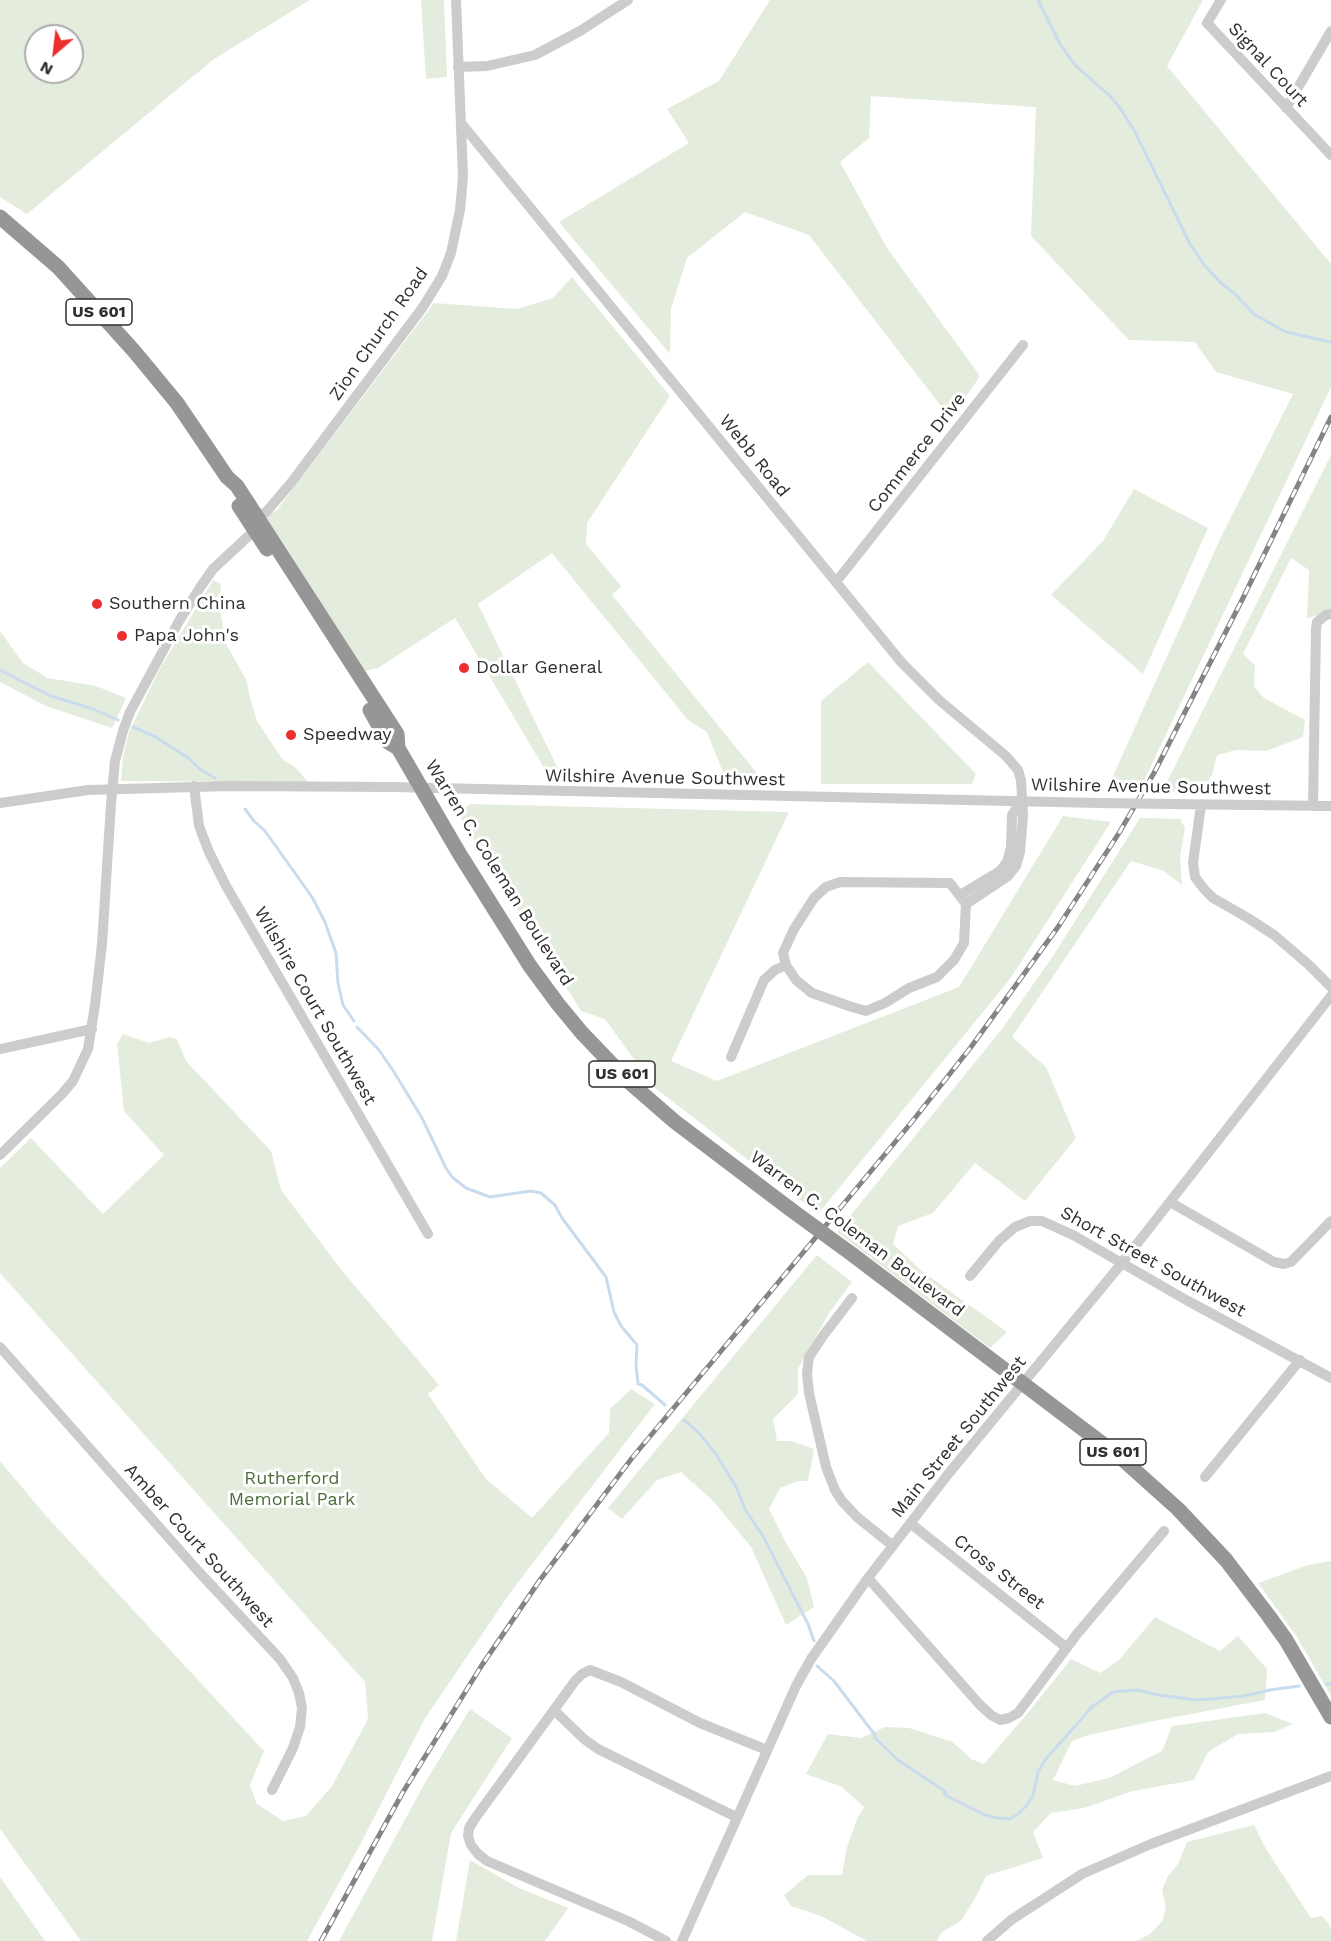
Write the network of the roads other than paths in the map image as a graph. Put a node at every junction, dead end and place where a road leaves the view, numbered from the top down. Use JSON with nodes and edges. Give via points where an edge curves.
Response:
{"nodes":[{"id":1,"x":456,"y":0,"type":"edge"},
{"id":2,"x":628,"y":0,"type":"edge"},
{"id":3,"x":1221,"y":0,"type":"edge"},
{"id":4,"x":1331,"y":31,"type":"edge"},
{"id":5,"x":458,"y":67,"type":"junction"},
{"id":6,"x":1286,"y":108,"type":"junction"},
{"id":7,"x":461,"y":123,"type":"junction"},
{"id":8,"x":1331,"y":155,"type":"edge"},
{"id":9,"x":0,"y":217,"type":"edge"},
{"id":10,"x":1023,"y":345,"type":"dead end"},
{"id":11,"x":257,"y":524,"type":"junction"},
{"id":12,"x":836,"y":582,"type":"junction"},
{"id":13,"x":1331,"y":614,"type":"edge"},
{"id":14,"x":195,"y":786,"type":"junction"},
{"id":15,"x":420,"y":788,"type":"junction"},
{"id":16,"x":112,"y":789,"type":"junction"},
{"id":17,"x":1021,"y":801,"type":"junction"},
{"id":18,"x":0,"y":802,"type":"edge"},
{"id":19,"x":1201,"y":805,"type":"junction"},
{"id":20,"x":1313,"y":806,"type":"junction"},
{"id":21,"x":1331,"y":806,"type":"edge"},
{"id":22,"x":963,"y":899,"type":"junction"},
{"id":23,"x":786,"y":965,"type":"junction"},
{"id":24,"x":1331,"y":987,"type":"edge"},
{"id":25,"x":1331,"y":996,"type":"edge"},
{"id":26,"x":92,"y":1029,"type":"junction"},
{"id":27,"x":0,"y":1049,"type":"edge"},
{"id":28,"x":731,"y":1057,"type":"dead end"},
{"id":29,"x":0,"y":1155,"type":"edge"},
{"id":30,"x":1170,"y":1202,"type":"junction"},
{"id":31,"x":1331,"y":1221,"type":"edge"},
{"id":32,"x":428,"y":1234,"type":"dead end"},
{"id":33,"x":1122,"y":1263,"type":"junction"},
{"id":34,"x":970,"y":1276,"type":"dead end"},
{"id":35,"x":852,"y":1298,"type":"dead end"},
{"id":36,"x":0,"y":1347,"type":"edge"},
{"id":37,"x":1300,"y":1360,"type":"junction"},
{"id":38,"x":1331,"y":1377,"type":"edge"},
{"id":39,"x":1023,"y":1383,"type":"junction"},
{"id":40,"x":1205,"y":1477,"type":"dead end"},
{"id":41,"x":910,"y":1523,"type":"junction"},
{"id":42,"x":1164,"y":1531,"type":"dead end"},
{"id":43,"x":893,"y":1546,"type":"junction"},
{"id":44,"x":868,"y":1578,"type":"junction"},
{"id":45,"x":1067,"y":1647,"type":"junction"},
{"id":46,"x":554,"y":1710,"type":"junction"},
{"id":47,"x":1331,"y":1717,"type":"edge"},
{"id":48,"x":767,"y":1750,"type":"junction"},
{"id":49,"x":1331,"y":1776,"type":"edge"},
{"id":50,"x":272,"y":1790,"type":"dead end"},
{"id":51,"x":736,"y":1817,"type":"junction"},
{"id":52,"x":998,"y":1937,"type":"edge"},
{"id":53,"x":666,"y":1941,"type":"edge"},
{"id":54,"x":682,"y":1941,"type":"edge"},
{"id":55,"x":987,"y":1941,"type":"edge"}],
"edges":[{"from":1,"to":5,"type":"street","name":"Zion Church Road"},
{"from":2,"to":5,"type":"street","via":[[535,55],[487,66]]},
{"from":3,"to":6,"type":"street","name":"Signal Court","via":[[1207,24]]},
{"from":4,"to":6,"type":"street"},
{"from":5,"to":7,"type":"street","name":"Zion Church Road"},
{"from":6,"to":8,"type":"street","name":"Signal Court"},
{"from":7,"to":11,"type":"street","name":"Zion Church Road","via":[[460,210],[454,243],[441,276],[423,307],[331,432]]},
{"from":7,"to":12,"type":"street","name":"Webb Road"},
{"from":9,"to":11,"type":"highway","name":"Warren C. Coleman Boulevard","number":"US 601","via":[[58,267],[134,351],[237,486]]},
{"from":10,"to":12,"type":"street","name":"Commerce Drive"},
{"from":11,"to":15,"type":"highway","name":"Warren C. Coleman Boulevard","number":"US 601","via":[[388,742],[398,748]]},
{"from":11,"to":16,"type":"street","name":"Zion Church Road","via":[[213,569],[149,675],[123,731]]},
{"from":12,"to":17,"type":"street","name":"Webb Road","via":[[902,663],[1013,763],[1021,780]]},
{"from":13,"to":20,"type":"street","via":[[1317,622],[1316,629]]},
{"from":14,"to":15,"type":"street","name":"Wilshire Avenue Southwest"},
{"from":14,"to":16,"type":"street","name":"Wilshire Avenue Southwest"},
{"from":14,"to":32,"type":"street","name":"Wilshire Court Southwest","via":[[208,852]]},
{"from":15,"to":17,"type":"street","name":"Wilshire Avenue Southwest"},
{"from":15,"to":39,"type":"highway","name":"Warren C. Coleman Boulevard","number":"US 601","bridge":true,"via":[[530,966],[582,1033],[628,1081],[674,1121]]},
{"from":16,"to":18,"type":"street","name":"Wilshire Avenue Southwest"},
{"from":16,"to":26,"type":"street","name":"Zion Church Road"},
{"from":17,"to":19,"type":"street","name":"Wilshire Avenue Southwest","bridge":true},
{"from":17,"to":22,"type":"street","name":"Webb Road","via":[[1023,821],[1016,866],[1008,876]]},
{"from":19,"to":20,"type":"street","name":"Wilshire Avenue Southwest"},
{"from":19,"to":24,"type":"street","via":[[1193,863],[1195,877],[1213,898],[1274,935]]},
{"from":20,"to":21,"type":"street","name":"Wilshire Avenue Southwest"},
{"from":22,"to":23,"type":"street","via":[[950,884],[840,882],[826,887],[794,929],[783,952]]},
{"from":22,"to":23,"type":"street","via":[[964,944],[954,960],[937,977],[866,1011],[812,993]]},
{"from":23,"to":28,"type":"street","via":[[764,980]]},
{"from":25,"to":30,"type":"street","name":"Main Street Southwest"},
{"from":26,"to":27,"type":"street"},
{"from":26,"to":29,"type":"street","name":"Zion Church Road","via":[[85,1058],[73,1081]]},
{"from":30,"to":31,"type":"street","via":[[1274,1262],[1284,1264],[1291,1262]]},
{"from":30,"to":33,"type":"street","name":"Main Street Southwest"},
{"from":33,"to":34,"type":"street","name":"Short Street Southwest","via":[[1057,1227],[1030,1221],[1015,1227],[999,1241]]},
{"from":33,"to":37,"type":"street","name":"Short Street Southwest"},
{"from":33,"to":39,"type":"street","name":"Main Street Southwest"},
{"from":35,"to":43,"type":"street","via":[[809,1357],[809,1393],[835,1490],[857,1517]]},
{"from":36,"to":50,"type":"street","name":"Amber Court Southwest","via":[[293,1678],[300,1693],[302,1717]]},
{"from":37,"to":38,"type":"street","name":"Short Street Southwest"},
{"from":37,"to":40,"type":"street"},
{"from":39,"to":41,"type":"street","name":"Main Street Southwest"},
{"from":39,"to":47,"type":"highway","name":"Warren C. Coleman Boulevard","number":"US 601","via":[[1120,1457],[1205,1536],[1286,1640]]},
{"from":41,"to":43,"type":"street","name":"Main Street Southwest"},
{"from":41,"to":45,"type":"street","name":"Cross Street"},
{"from":42,"to":45,"type":"street"},
{"from":43,"to":44,"type":"street","name":"Main Street Southwest"},
{"from":44,"to":45,"type":"street","via":[[980,1705],[1000,1720],[1018,1713]]},
{"from":44,"to":48,"type":"street","name":"Main Street Southwest","via":[[811,1659]]},
{"from":46,"to":48,"type":"street","via":[[575,1681],[590,1670],[700,1724]]},
{"from":46,"to":51,"type":"street","via":[[598,1749]]},
{"from":46,"to":53,"type":"street","via":[[476,1817],[468,1836],[471,1845],[478,1854],[504,1869]]},
{"from":48,"to":51,"type":"street","name":"Main Street Southwest"},
{"from":49,"to":52,"type":"street","via":[[1082,1874],[1011,1920]]},
{"from":51,"to":54,"type":"street","name":"Main Street Southwest"},
{"from":52,"to":55,"type":"street"}]}
